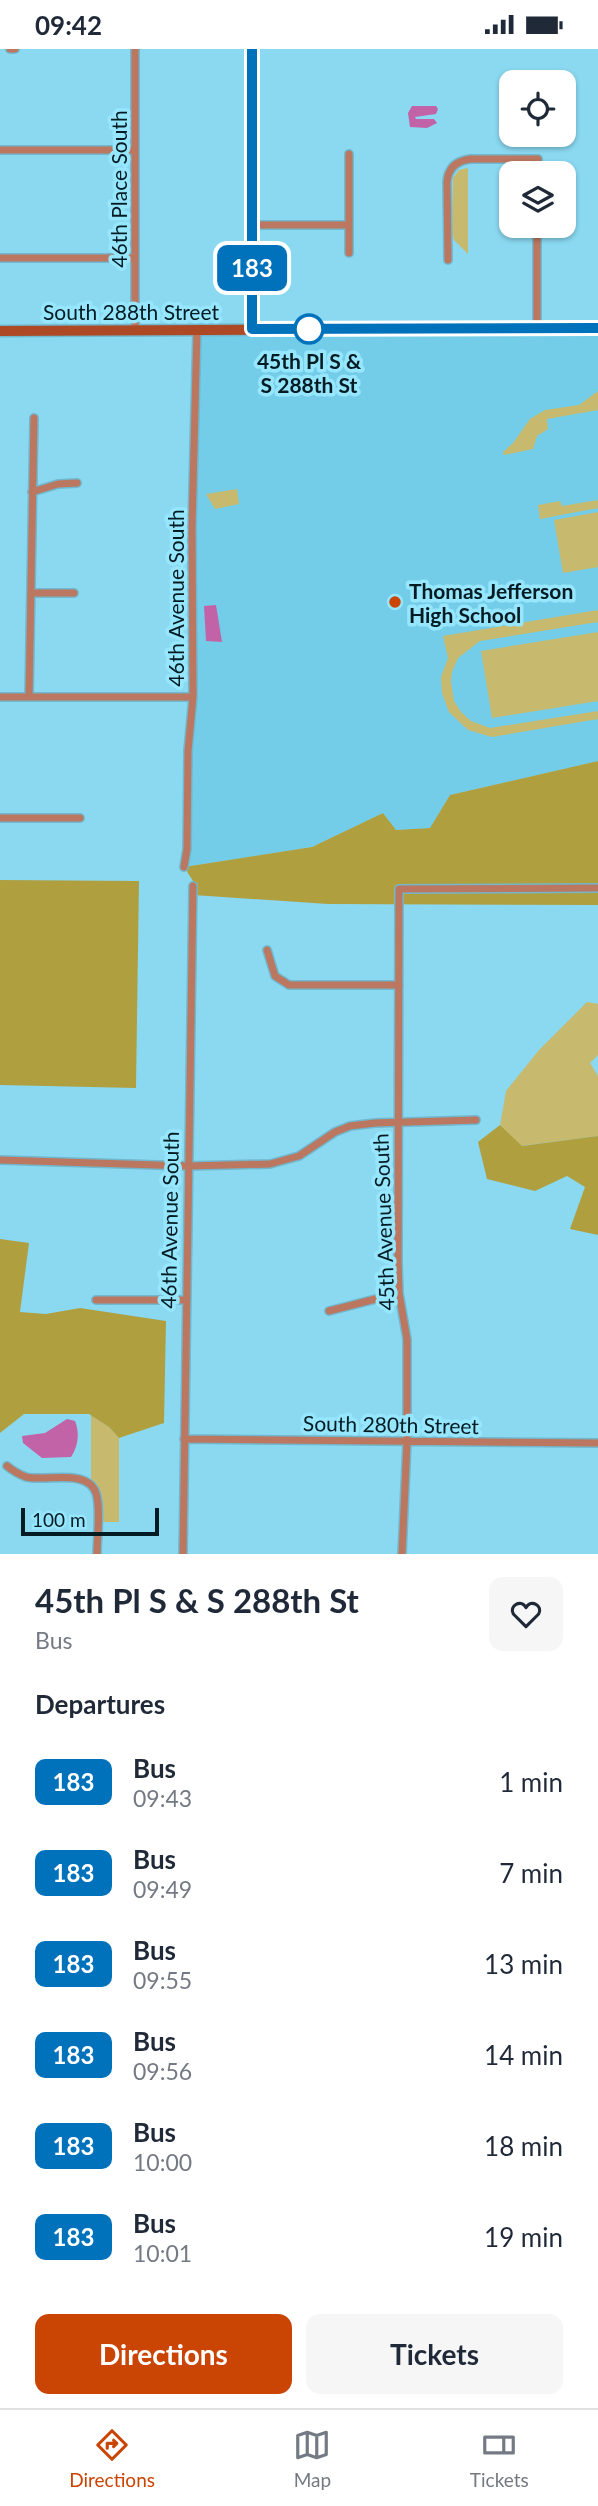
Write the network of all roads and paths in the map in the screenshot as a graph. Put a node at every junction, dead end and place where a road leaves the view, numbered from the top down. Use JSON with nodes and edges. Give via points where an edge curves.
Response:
{"nodes":[{"id":1,"x":135,"y":49,"type":"edge"},
{"id":2,"x":252,"y":49,"type":"edge"},
{"id":3,"x":135,"y":150,"type":"junction"},
{"id":4,"x":0,"y":151,"type":"edge"},
{"id":5,"x":349,"y":154,"type":"dead end"},
{"id":6,"x":537,"y":161,"type":"edge"},
{"id":7,"x":252,"y":225,"type":"junction"},
{"id":8,"x":349,"y":225,"type":"junction"},
{"id":9,"x":537,"y":238,"type":"edge"},
{"id":10,"x":349,"y":253,"type":"dead end"},
{"id":11,"x":0,"y":258,"type":"edge"},
{"id":12,"x":135,"y":258,"type":"junction"},
{"id":13,"x":448,"y":260,"type":"dead end"},
{"id":14,"x":537,"y":328,"type":"junction"},
{"id":15,"x":598,"y":328,"type":"edge"},
{"id":16,"x":197,"y":329,"type":"junction"},
{"id":17,"x":252,"y":329,"type":"junction"},
{"id":18,"x":135,"y":330,"type":"junction"},
{"id":19,"x":0,"y":331,"type":"edge"},
{"id":20,"x":34,"y":418,"type":"dead end"},
{"id":21,"x":77,"y":484,"type":"dead end"},
{"id":22,"x":32,"y":492,"type":"junction"},
{"id":23,"x":31,"y":593,"type":"junction"},
{"id":24,"x":74,"y":593,"type":"dead end"},
{"id":25,"x":0,"y":697,"type":"edge"},
{"id":26,"x":29,"y":697,"type":"junction"},
{"id":27,"x":193,"y":697,"type":"junction"},
{"id":28,"x":0,"y":818,"type":"edge"},
{"id":29,"x":80,"y":818,"type":"dead end"},
{"id":30,"x":184,"y":867,"type":"dead end"},
{"id":31,"x":193,"y":886,"type":"dead end"},
{"id":32,"x":598,"y":888,"type":"edge"},
{"id":33,"x":267,"y":950,"type":"dead end"},
{"id":34,"x":399,"y":985,"type":"junction"},
{"id":35,"x":476,"y":1120,"type":"dead end"},
{"id":36,"x":397,"y":1122,"type":"junction"},
{"id":37,"x":0,"y":1160,"type":"edge"},
{"id":38,"x":188,"y":1165,"type":"junction"},
{"id":39,"x":399,"y":1293,"type":"junction"},
{"id":40,"x":96,"y":1300,"type":"dead end"},
{"id":41,"x":185,"y":1300,"type":"junction"},
{"id":42,"x":329,"y":1311,"type":"dead end"},
{"id":43,"x":184,"y":1439,"type":"junction"},
{"id":44,"x":407,"y":1442,"type":"junction"},
{"id":45,"x":598,"y":1443,"type":"edge"},
{"id":46,"x":7,"y":1466,"type":"dead end"},
{"id":47,"x":97,"y":1554,"type":"edge"},
{"id":48,"x":183,"y":1554,"type":"edge"},
{"id":49,"x":402,"y":1554,"type":"edge"}],
"edges":[{"from":1,"to":3,"type":"street","name":"46th Place South"},
{"from":2,"to":7,"type":"street"},
{"from":3,"to":4,"type":"street"},
{"from":3,"to":12,"type":"street","name":"46th Place South"},
{"from":5,"to":8,"type":"street"},
{"from":6,"to":13,"type":"street","via":[[470,159],[457,163],[448,173]]},
{"from":7,"to":8,"type":"street"},
{"from":7,"to":17,"type":"street"},
{"from":8,"to":10,"type":"street"},
{"from":9,"to":14,"type":"street"},
{"from":11,"to":12,"type":"street"},
{"from":12,"to":18,"type":"street","name":"46th Place South"},
{"from":14,"to":15,"type":"main road","name":"South 288th Street"},
{"from":14,"to":17,"type":"main road","name":"South 288th Street"},
{"from":16,"to":17,"type":"main road","name":"South 288th Street"},
{"from":16,"to":18,"type":"main road","name":"South 288th Street"},
{"from":16,"to":27,"type":"street","name":"46th Avenue South"},
{"from":18,"to":19,"type":"main road","name":"South 288th Street"},
{"from":20,"to":22,"type":"street"},
{"from":21,"to":22,"type":"street"},
{"from":22,"to":23,"type":"street"},
{"from":23,"to":24,"type":"street"},
{"from":23,"to":26,"type":"street"},
{"from":25,"to":26,"type":"street"},
{"from":26,"to":27,"type":"street"},
{"from":27,"to":30,"type":"street","name":"46th Avenue South"},
{"from":28,"to":29,"type":"street"},
{"from":31,"to":38,"type":"street","name":"46th Avenue South"},
{"from":32,"to":34,"type":"street","name":"45th Avenue South","via":[[399,889]]},
{"from":33,"to":34,"type":"street","via":[[275,976],[289,985]]},
{"from":34,"to":36,"type":"street","name":"45th Avenue South"},
{"from":35,"to":36,"type":"street"},
{"from":36,"to":38,"type":"street","via":[[350,1126],[284,1161]]},
{"from":36,"to":39,"type":"street","name":"45th Avenue South"},
{"from":37,"to":38,"type":"street"},
{"from":38,"to":41,"type":"street","name":"46th Avenue South"},
{"from":39,"to":42,"type":"street"},
{"from":39,"to":44,"type":"street","name":"45th Avenue South","via":[[407,1339]]},
{"from":40,"to":41,"type":"street"},
{"from":41,"to":43,"type":"street","name":"46th Avenue South"},
{"from":43,"to":44,"type":"street","name":"South 280th Street"},
{"from":43,"to":48,"type":"street","name":"46th Avenue South"},
{"from":44,"to":45,"type":"street","name":"South 280th Street"},
{"from":44,"to":49,"type":"street","name":"45th Avenue South"},
{"from":46,"to":47,"type":"street","via":[[27,1477],[83,1479],[92,1486],[97,1500]]}]}
